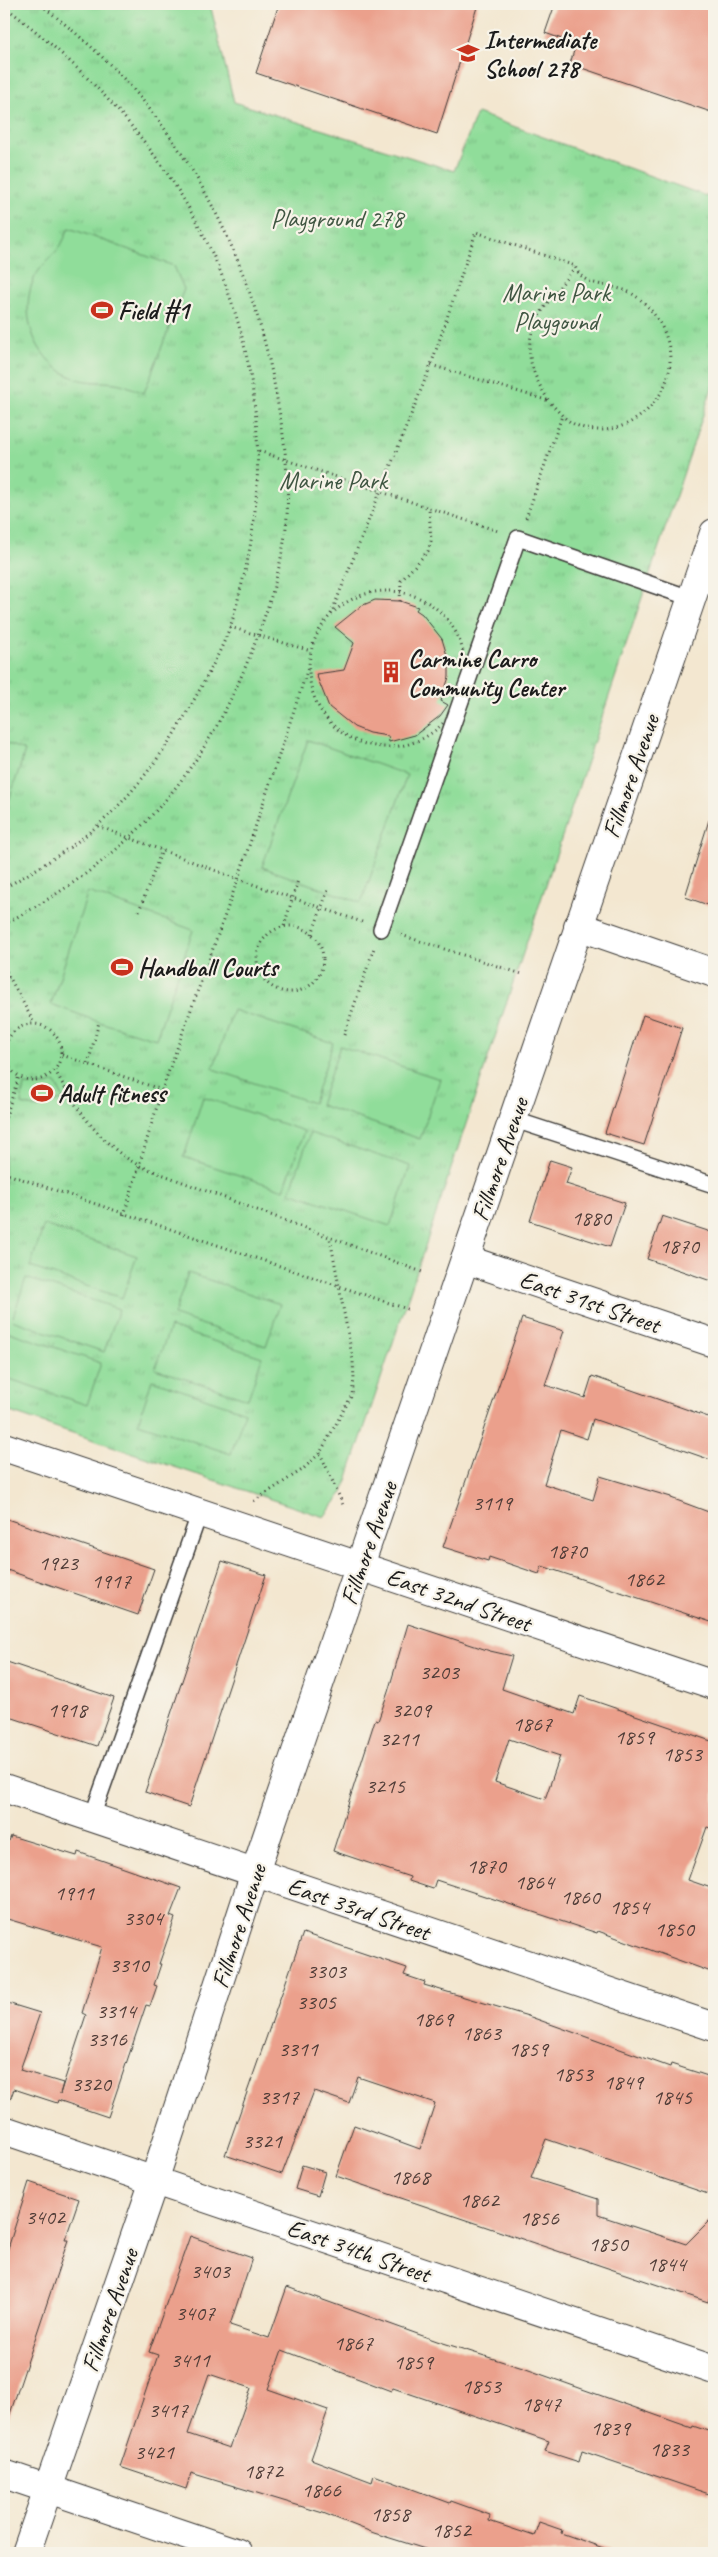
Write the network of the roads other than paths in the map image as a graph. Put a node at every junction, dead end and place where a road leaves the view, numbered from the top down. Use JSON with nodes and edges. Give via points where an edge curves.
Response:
{"nodes":[{"id":1,"x":714,"y":533,"type":"edge"},
{"id":2,"x":703,"y":602,"type":"edge"},
{"id":3,"x":578,"y":926,"type":"junction"},
{"id":4,"x":381,"y":929,"type":"road end"},
{"id":5,"x":714,"y":972,"type":"edge"},
{"id":6,"x":512,"y":1119,"type":"junction"},
{"id":7,"x":714,"y":1185,"type":"edge"},
{"id":8,"x":465,"y":1259,"type":"junction"},
{"id":9,"x":714,"y":1343,"type":"edge"},
{"id":10,"x":4,"y":1447,"type":"edge"},
{"id":11,"x":200,"y":1512,"type":"junction"},
{"id":12,"x":360,"y":1566,"type":"junction"},
{"id":13,"x":714,"y":1685,"type":"edge"},
{"id":14,"x":4,"y":1788,"type":"edge"},
{"id":15,"x":92,"y":1817,"type":"junction"},
{"id":16,"x":255,"y":1872,"type":"junction"},
{"id":17,"x":714,"y":2027,"type":"edge"},
{"id":18,"x":4,"y":2130,"type":"edge"},
{"id":19,"x":154,"y":2182,"type":"junction"},
{"id":20,"x":714,"y":2370,"type":"edge"},
{"id":21,"x":4,"y":2474,"type":"edge"},
{"id":22,"x":48,"y":2488,"type":"junction"},
{"id":23,"x":26,"y":2553,"type":"edge"},
{"id":24,"x":238,"y":2553,"type":"edge"}],
"edges":[{"from":1,"to":2,"type":"street","name":"Fillmore Avenue"},
{"from":2,"to":3,"type":"street","name":"Fillmore Avenue"},
{"from":2,"to":4,"type":"lane","via":[[518,538]]},
{"from":3,"to":5,"type":"street"},
{"from":3,"to":6,"type":"street","name":"Fillmore Avenue"},
{"from":6,"to":7,"type":"lane"},
{"from":6,"to":8,"type":"street","name":"Fillmore Avenue"},
{"from":8,"to":9,"type":"street","name":"East 31st Street"},
{"from":8,"to":12,"type":"street","name":"Fillmore Avenue"},
{"from":10,"to":11,"type":"street","name":"East 32nd Street"},
{"from":11,"to":12,"type":"street","name":"East 32nd Street"},
{"from":11,"to":15,"type":"lane"},
{"from":12,"to":13,"type":"street","name":"East 32nd Street"},
{"from":12,"to":16,"type":"street","name":"Fillmore Avenue"},
{"from":14,"to":15,"type":"street","name":"East 33rd Street"},
{"from":15,"to":16,"type":"street","name":"East 33rd Street"},
{"from":16,"to":17,"type":"street","name":"East 33rd Street"},
{"from":16,"to":19,"type":"street","name":"Fillmore Avenue"},
{"from":18,"to":19,"type":"street","name":"East 34th Street"},
{"from":19,"to":20,"type":"street","name":"East 34th Street"},
{"from":19,"to":22,"type":"street","name":"Fillmore Avenue"},
{"from":21,"to":22,"type":"street"},
{"from":22,"to":23,"type":"street","name":"Fillmore Avenue"},
{"from":22,"to":24,"type":"street"}]}
